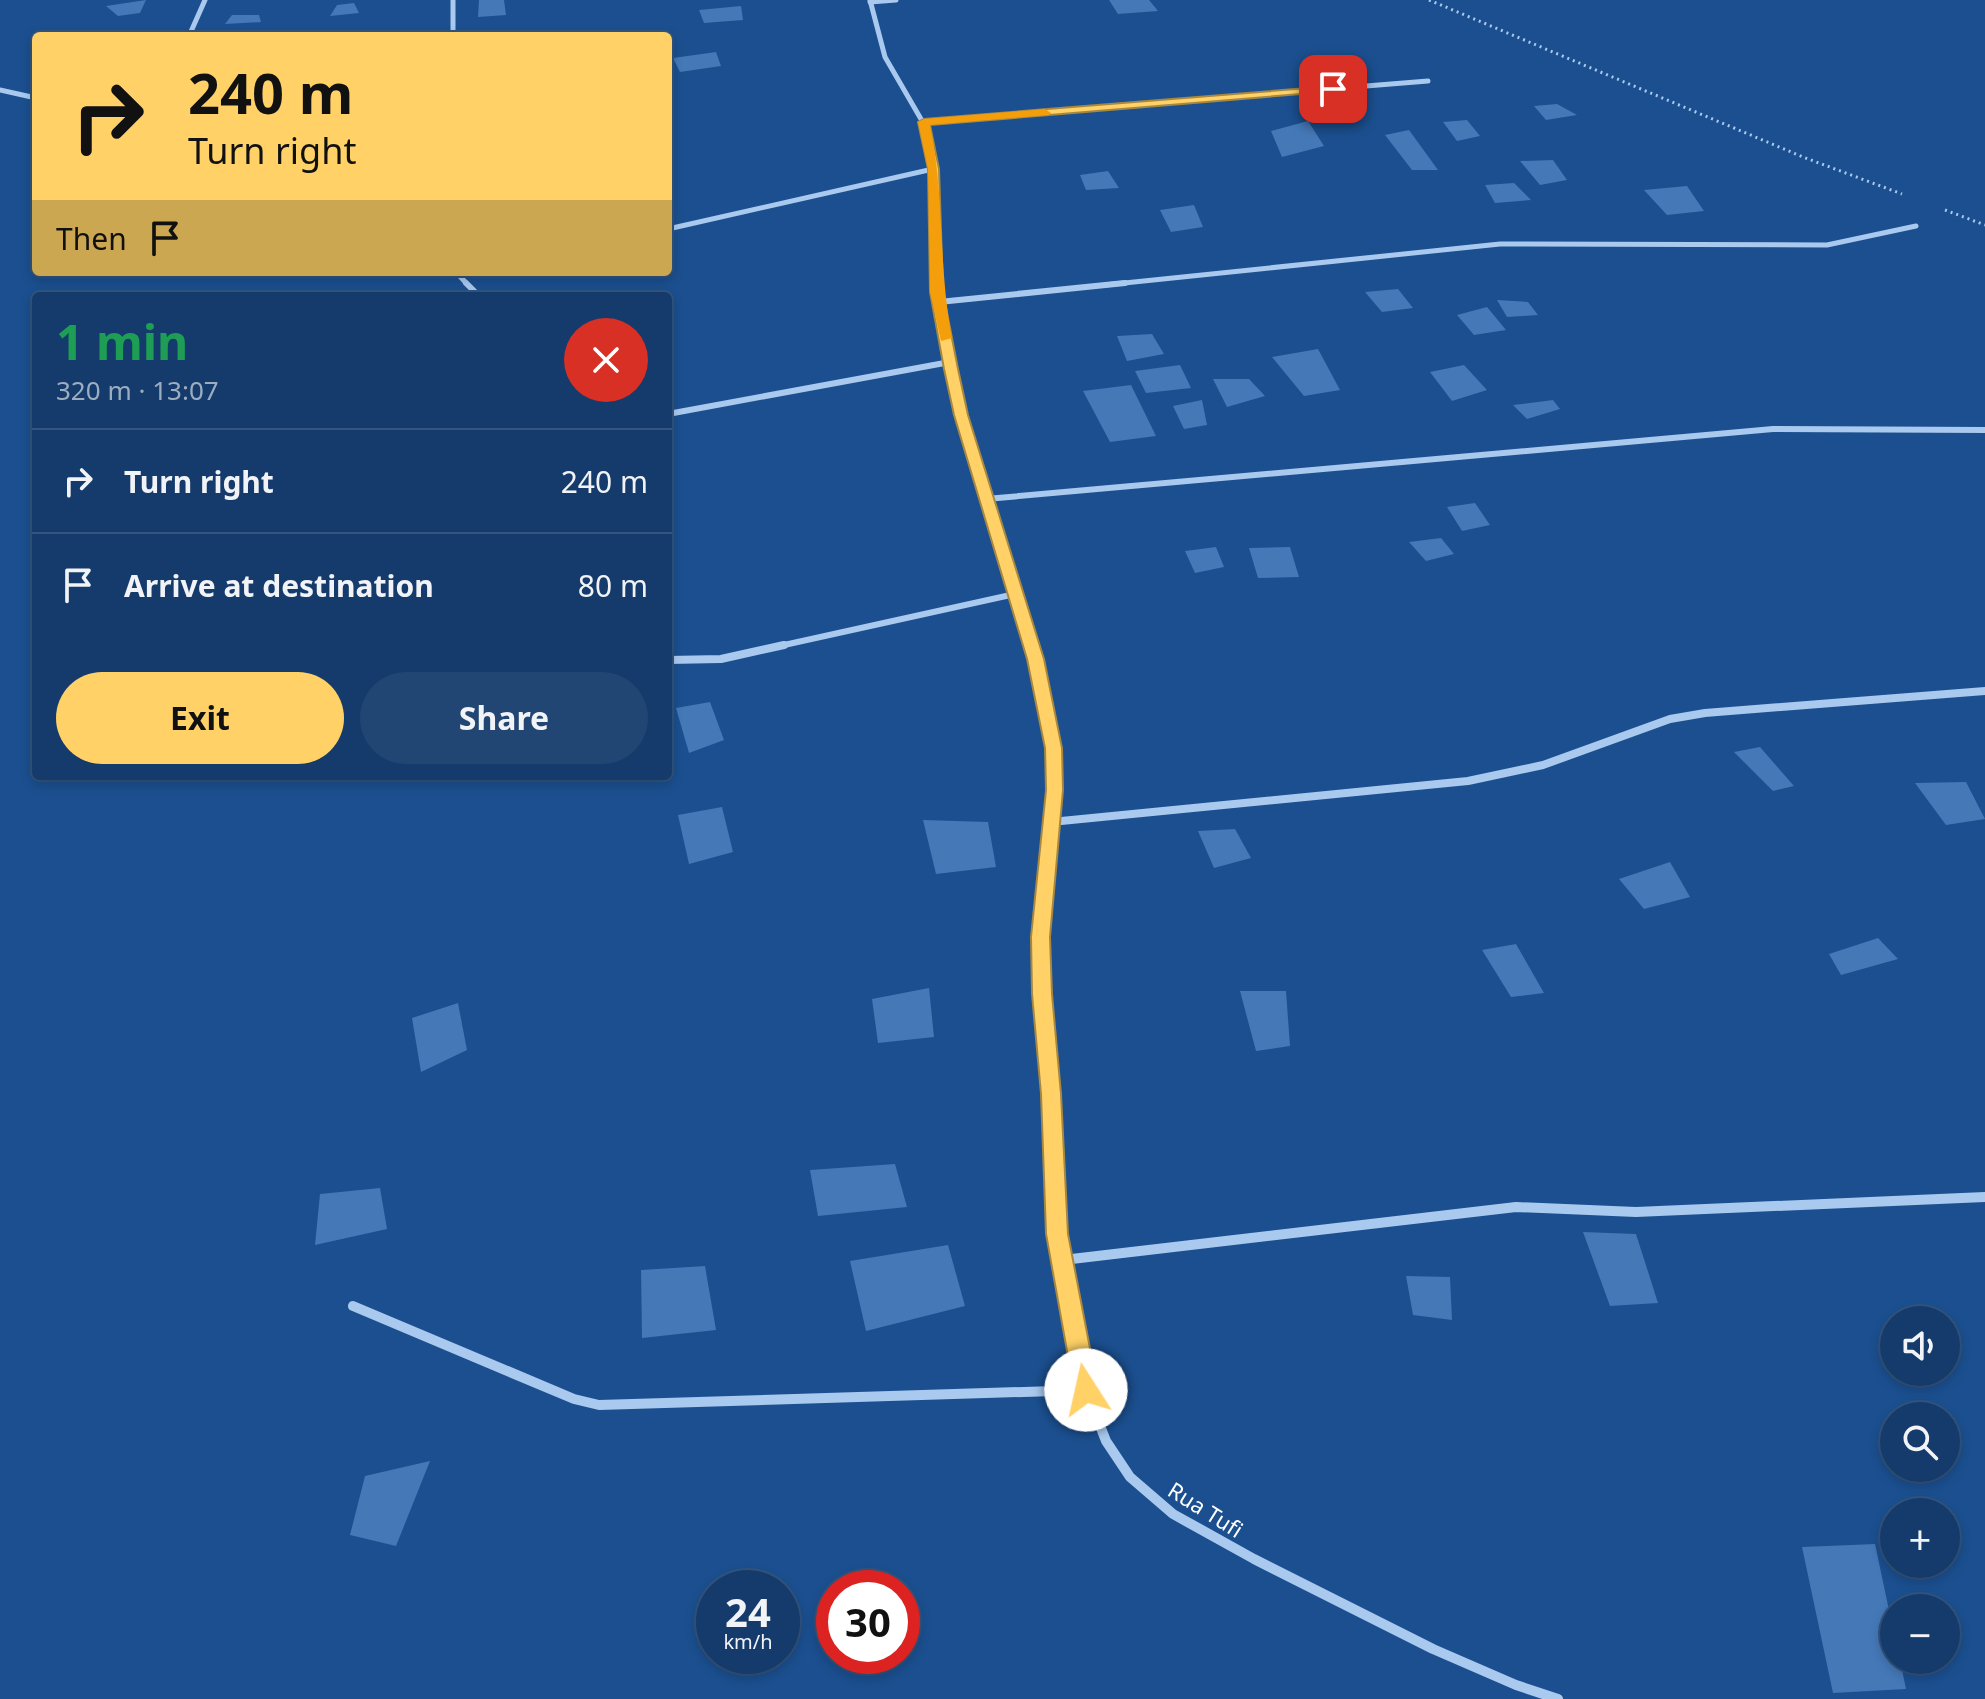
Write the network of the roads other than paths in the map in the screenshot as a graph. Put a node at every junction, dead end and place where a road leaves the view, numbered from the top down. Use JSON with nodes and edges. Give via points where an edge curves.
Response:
{"nodes":[{"id":1,"x":205,"y":0,"type":"edge"},
{"id":2,"x":453,"y":0,"type":"edge"},
{"id":3,"x":896,"y":0,"type":"edge"},
{"id":4,"x":870,"y":1,"type":"edge"},
{"id":5,"x":191,"y":32,"type":"edge"},
{"id":6,"x":453,"y":32,"type":"edge"},
{"id":7,"x":1428,"y":81,"type":"dead end"},
{"id":8,"x":0,"y":90,"type":"edge"},
{"id":9,"x":32,"y":96,"type":"edge"},
{"id":10,"x":924,"y":122,"type":"junction"},
{"id":11,"x":933,"y":169,"type":"junction"},
{"id":12,"x":1916,"y":226,"type":"dead end"},
{"id":13,"x":672,"y":228,"type":"edge"},
{"id":14,"x":460,"y":276,"type":"edge"},
{"id":15,"x":475,"y":292,"type":"edge"},
{"id":16,"x":939,"y":302,"type":"junction"},
{"id":17,"x":950,"y":362,"type":"junction"},
{"id":18,"x":672,"y":413,"type":"edge"},
{"id":19,"x":1985,"y":430,"type":"edge"},
{"id":20,"x":986,"y":499,"type":"junction"},
{"id":21,"x":1015,"y":594,"type":"junction"},
{"id":22,"x":672,"y":660,"type":"edge"},
{"id":23,"x":1985,"y":691,"type":"edge"},
{"id":24,"x":1051,"y":822,"type":"junction"},
{"id":25,"x":1985,"y":1197,"type":"edge"},
{"id":26,"x":1063,"y":1260,"type":"junction"},
{"id":27,"x":353,"y":1306,"type":"dead end"},
{"id":28,"x":1086,"y":1390,"type":"junction"},
{"id":29,"x":1558,"y":1699,"type":"edge"}],
"edges":[{"from":1,"to":5,"type":"street"},
{"from":2,"to":6,"type":"street"},
{"from":3,"to":4,"type":"street"},
{"from":4,"to":10,"type":"street","name":"Rua Tufi","via":[[885,57]]},
{"from":7,"to":10,"type":"street"},
{"from":8,"to":9,"type":"street"},
{"from":10,"to":11,"type":"street","name":"Rua Tufi"},
{"from":11,"to":13,"type":"street"},
{"from":11,"to":16,"type":"street","name":"Rua Tufi"},
{"from":12,"to":16,"type":"street","via":[[1827,245],[1500,244]]},
{"from":14,"to":15,"type":"street"},
{"from":16,"to":17,"type":"street","name":"Rua Tufi"},
{"from":17,"to":18,"type":"street"},
{"from":17,"to":20,"type":"street","name":"Rua Tufi"},
{"from":19,"to":20,"type":"street","via":[[1773,429]]},
{"from":20,"to":21,"type":"street","name":"Rua Tufi"},
{"from":21,"to":22,"type":"street","via":[[721,659]]},
{"from":21,"to":24,"type":"street","name":"Rua Tufi","via":[[1036,659],[1054,748]]},
{"from":23,"to":24,"type":"street","via":[[1670,719],[1543,765],[1468,781]]},
{"from":24,"to":26,"type":"street","name":"Rua Tufi","via":[[1042,994],[1053,1194]]},
{"from":25,"to":26,"type":"street","via":[[1636,1212],[1516,1207]]},
{"from":26,"to":28,"type":"street","name":"Rua Tufi"},
{"from":27,"to":28,"type":"street","via":[[599,1405]]},
{"from":28,"to":29,"type":"street","name":"Rua Tufi","via":[[1106,1441],[1130,1477],[1173,1514],[1433,1649]]}]}
